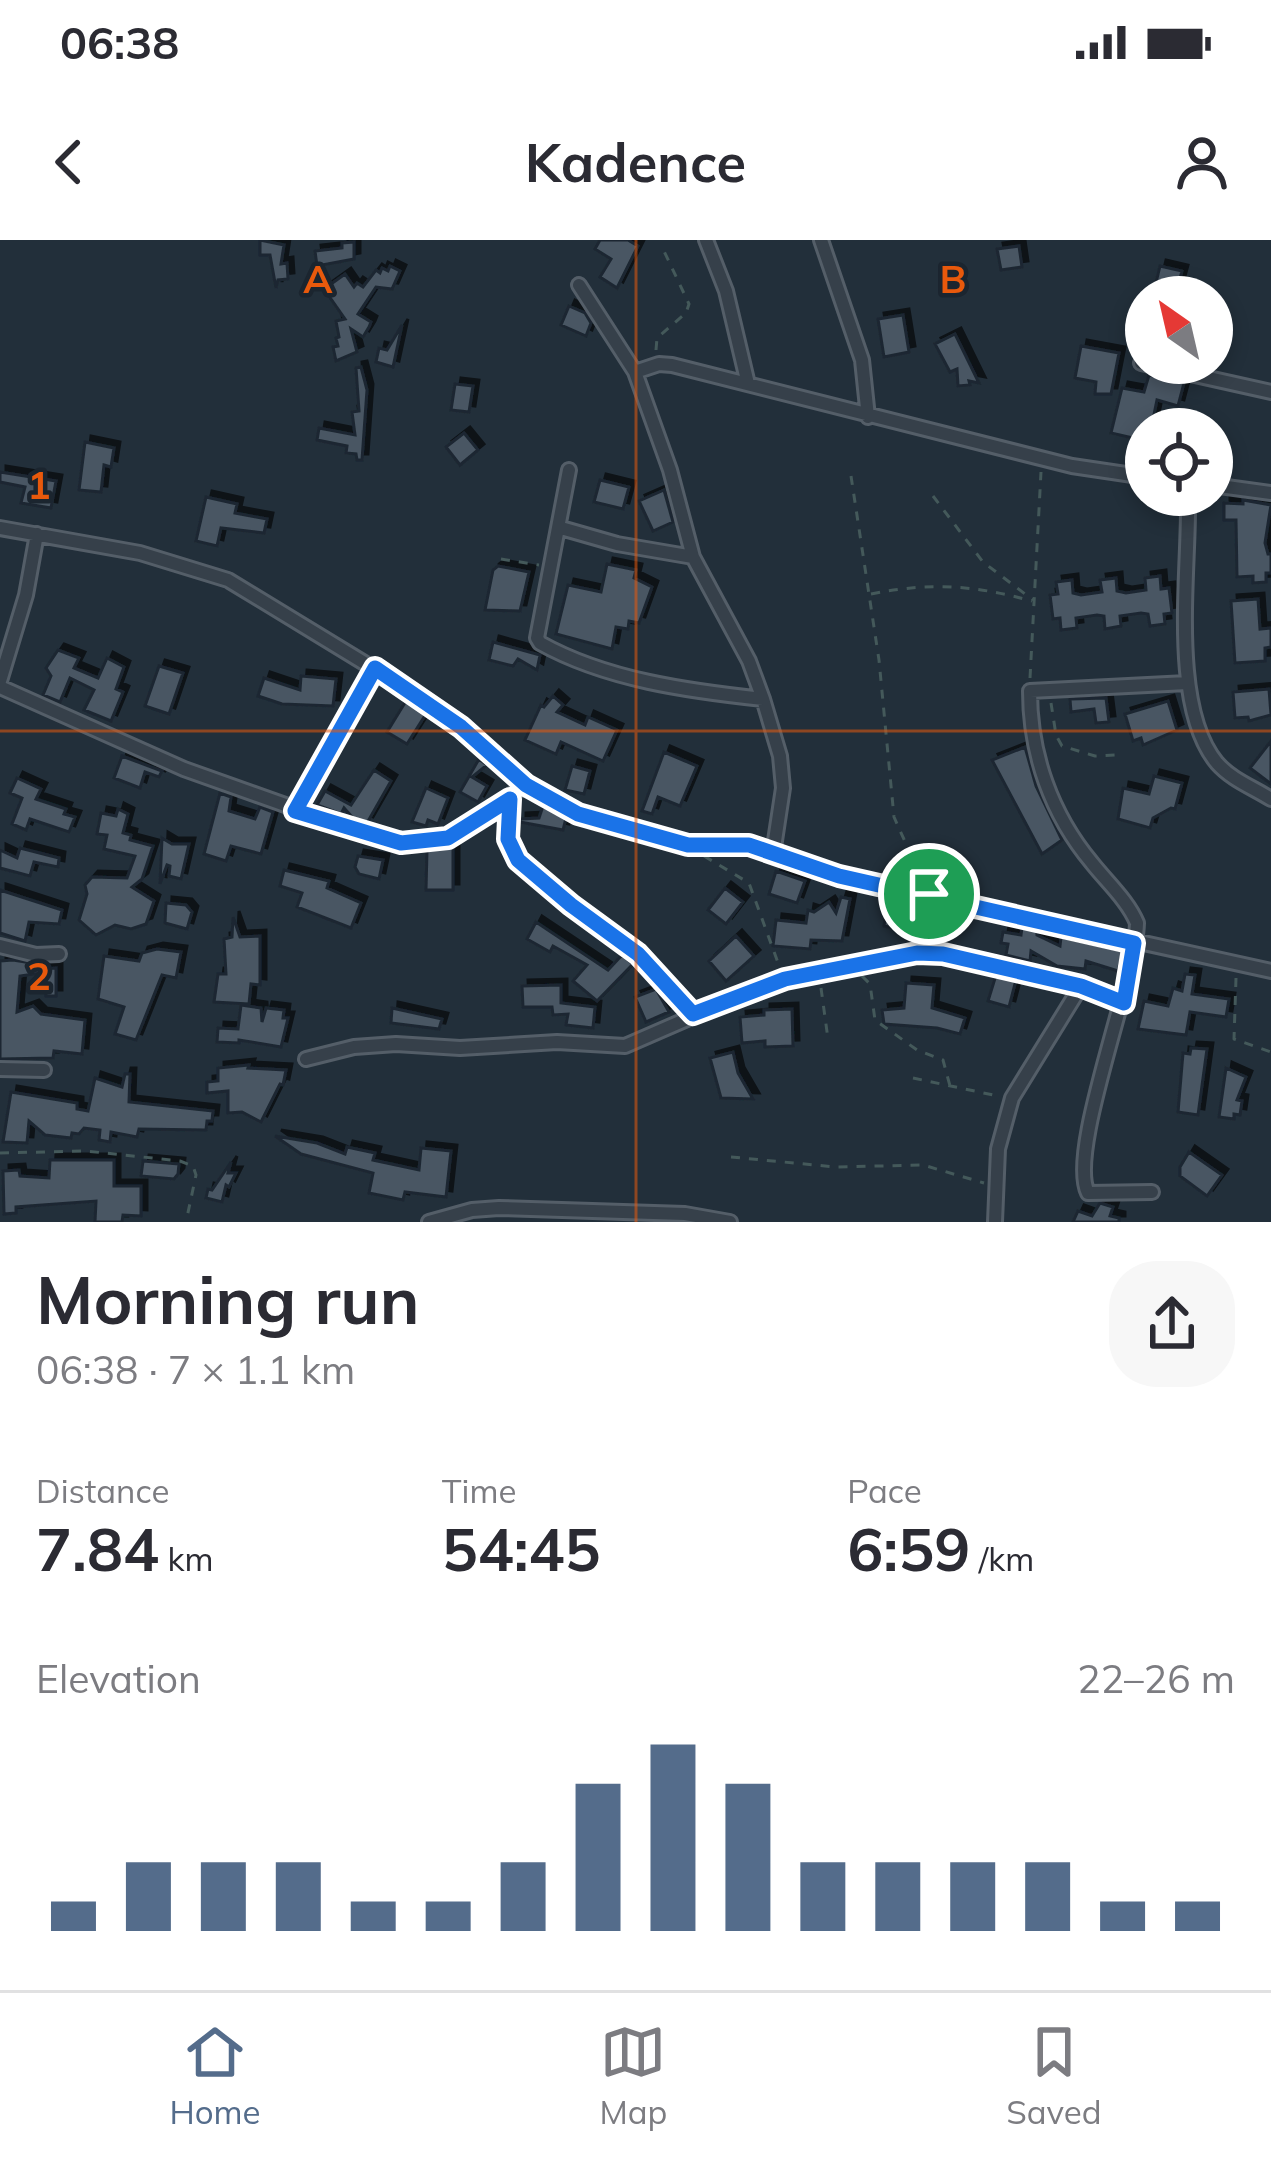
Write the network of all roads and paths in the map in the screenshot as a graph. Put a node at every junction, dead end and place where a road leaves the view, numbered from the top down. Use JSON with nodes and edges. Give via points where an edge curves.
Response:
{"nodes":[{"id":1,"x":706,"y":240,"type":"edge"},
{"id":2,"x":821,"y":240,"type":"edge"},
{"id":3,"x":663,"y":249,"type":"dead end"},
{"id":4,"x":579,"y":285,"type":"dead end"},
{"id":5,"x":659,"y":364,"type":"junction"},
{"id":6,"x":635,"y":372,"type":"junction"},
{"id":7,"x":1233,"y":382,"type":"edge"},
{"id":8,"x":748,"y":385,"type":"junction"},
{"id":9,"x":1271,"y":392,"type":"edge"},
{"id":10,"x":868,"y":417,"type":"junction"},
{"id":11,"x":1041,"y":458,"type":"junction"},
{"id":12,"x":569,"y":470,"type":"dead end"},
{"id":13,"x":1125,"y":473,"type":"edge"},
{"id":14,"x":851,"y":476,"type":"dead end"},
{"id":15,"x":1233,"y":488,"type":"edge"},
{"id":16,"x":1271,"y":493,"type":"edge"},
{"id":17,"x":933,"y":496,"type":"dead end"},
{"id":18,"x":1188,"y":516,"type":"edge"},
{"id":19,"x":0,"y":528,"type":"edge"},
{"id":20,"x":561,"y":528,"type":"junction"},
{"id":21,"x":37,"y":534,"type":"junction"},
{"id":22,"x":693,"y":557,"type":"junction"},
{"id":23,"x":501,"y":559,"type":"dead end"},
{"id":24,"x":552,"y":567,"type":"junction"},
{"id":25,"x":869,"y":594,"type":"junction"},
{"id":26,"x":1034,"y":602,"type":"junction"},
{"id":27,"x":375,"y":668,"type":"junction"},
{"id":28,"x":1187,"y":683,"type":"junction"},
{"id":29,"x":0,"y":684,"type":"edge"},
{"id":30,"x":1049,"y":689,"type":"junction"},
{"id":31,"x":1030,"y":691,"type":"junction"},
{"id":32,"x":763,"y":699,"type":"junction"},
{"id":33,"x":1115,"y":755,"type":"dead end"},
{"id":34,"x":526,"y":785,"type":"junction"},
{"id":35,"x":510,"y":799,"type":"junction"},
{"id":36,"x":1271,"y":799,"type":"edge"},
{"id":37,"x":295,"y":811,"type":"junction"},
{"id":38,"x":688,"y":845,"type":"junction"},
{"id":39,"x":773,"y":854,"type":"junction"},
{"id":40,"x":929,"y":894,"type":"junction"},
{"id":41,"x":1134,"y":943,"type":"junction"},
{"id":42,"x":0,"y":946,"type":"edge"},
{"id":43,"x":59,"y":954,"type":"dead end"},
{"id":44,"x":852,"y":965,"type":"junction"},
{"id":45,"x":1236,"y":965,"type":"junction"},
{"id":46,"x":818,"y":971,"type":"junction"},
{"id":47,"x":1271,"y":971,"type":"edge"},
{"id":48,"x":785,"y":979,"type":"junction"},
{"id":49,"x":1081,"y":986,"type":"junction"},
{"id":50,"x":1124,"y":1003,"type":"junction"},
{"id":51,"x":693,"y":1014,"type":"junction"},
{"id":52,"x":829,"y":1040,"type":"dead end"},
{"id":53,"x":1271,"y":1052,"type":"edge"},
{"id":54,"x":306,"y":1059,"type":"dead end"},
{"id":55,"x":0,"y":1069,"type":"edge"},
{"id":56,"x":44,"y":1070,"type":"dead end"},
{"id":57,"x":913,"y":1078,"type":"dead end"},
{"id":58,"x":950,"y":1085,"type":"junction"},
{"id":59,"x":1012,"y":1098,"type":"junction"},
{"id":60,"x":0,"y":1153,"type":"edge"},
{"id":61,"x":731,"y":1157,"type":"dead end"},
{"id":62,"x":996,"y":1186,"type":"junction"},
{"id":63,"x":1152,"y":1192,"type":"dead end"},
{"id":64,"x":187,"y":1222,"type":"edge"},
{"id":65,"x":429,"y":1222,"type":"edge"},
{"id":66,"x":730,"y":1222,"type":"edge"},
{"id":67,"x":995,"y":1222,"type":"edge"}],
"edges":[{"from":1,"to":8,"type":"street"},
{"from":2,"to":10,"type":"street","via":[[862,360]]},
{"from":3,"to":5,"type":"path","via":[[688,304],[657,338]]},
{"from":4,"to":6,"type":"street"},
{"from":5,"to":6,"type":"street"},
{"from":5,"to":8,"type":"street"},
{"from":6,"to":22,"type":"street"},
{"from":7,"to":9,"type":"street"},
{"from":8,"to":10,"type":"street"},
{"from":10,"to":11,"type":"street"},
{"from":11,"to":13,"type":"street"},
{"from":11,"to":26,"type":"path"},
{"from":12,"to":20,"type":"street"},
{"from":14,"to":25,"type":"path"},
{"from":15,"to":16,"type":"street"},
{"from":17,"to":26,"type":"path","via":[[983,562]]},
{"from":18,"to":28,"type":"street"},
{"from":19,"to":21,"type":"street"},
{"from":20,"to":22,"type":"street"},
{"from":20,"to":24,"type":"street"},
{"from":21,"to":27,"type":"street","via":[[228,580]]},
{"from":21,"to":29,"type":"street"},
{"from":22,"to":32,"type":"street"},
{"from":23,"to":24,"type":"path"},
{"from":24,"to":32,"type":"street","via":[[537,638],[544,646],[661,684]]},
{"from":25,"to":26,"type":"path","via":[[921,584],[981,587]]},
{"from":25,"to":40,"type":"path","via":[[894,817]]},
{"from":26,"to":31,"type":"path"},
{"from":27,"to":34,"type":"street","via":[[461,727]]},
{"from":27,"to":37,"type":"street"},
{"from":28,"to":30,"type":"street"},
{"from":28,"to":36,"type":"street","via":[[1209,751],[1240,783]]},
{"from":29,"to":37,"type":"street","via":[[184,770]]},
{"from":30,"to":31,"type":"street"},
{"from":30,"to":33,"type":"path","via":[[1062,746]]},
{"from":31,"to":41,"type":"street","via":[[1042,776],[1069,830],[1135,916]]},
{"from":32,"to":39,"type":"street","via":[[781,756]]},
{"from":34,"to":35,"type":"street"},
{"from":34,"to":38,"type":"street","via":[[578,814]]},
{"from":35,"to":37,"type":"street","via":[[448,838],[419,842],[383,841]]},
{"from":35,"to":51,"type":"street","via":[[508,839],[518,860],[638,954]]},
{"from":38,"to":39,"type":"street","via":[[740,843]]},
{"from":38,"to":48,"type":"path","via":[[749,884]]},
{"from":39,"to":40,"type":"street"},
{"from":40,"to":41,"type":"street"},
{"from":41,"to":45,"type":"street"},
{"from":41,"to":50,"type":"street"},
{"from":42,"to":43,"type":"street"},
{"from":44,"to":46,"type":"street"},
{"from":44,"to":49,"type":"street","via":[[932,953]]},
{"from":44,"to":58,"type":"path","via":[[870,984],[874,1020],[943,1060]]},
{"from":45,"to":47,"type":"street"},
{"from":45,"to":53,"type":"path","via":[[1234,1040]]},
{"from":46,"to":48,"type":"street"},
{"from":46,"to":52,"type":"path"},
{"from":48,"to":51,"type":"street"},
{"from":49,"to":50,"type":"street"},
{"from":49,"to":59,"type":"street"},
{"from":50,"to":63,"type":"street","via":[[1083,1182],[1088,1193]]},
{"from":51,"to":54,"type":"street","via":[[626,1046],[396,1044]]},
{"from":55,"to":56,"type":"street"},
{"from":57,"to":58,"type":"path"},
{"from":58,"to":59,"type":"path"},
{"from":59,"to":62,"type":"street"},
{"from":60,"to":64,"type":"path","via":[[180,1161],[196,1175]]},
{"from":61,"to":62,"type":"path","via":[[922,1165]]},
{"from":62,"to":67,"type":"street"},
{"from":65,"to":66,"type":"street","via":[[499,1208]]}]}
